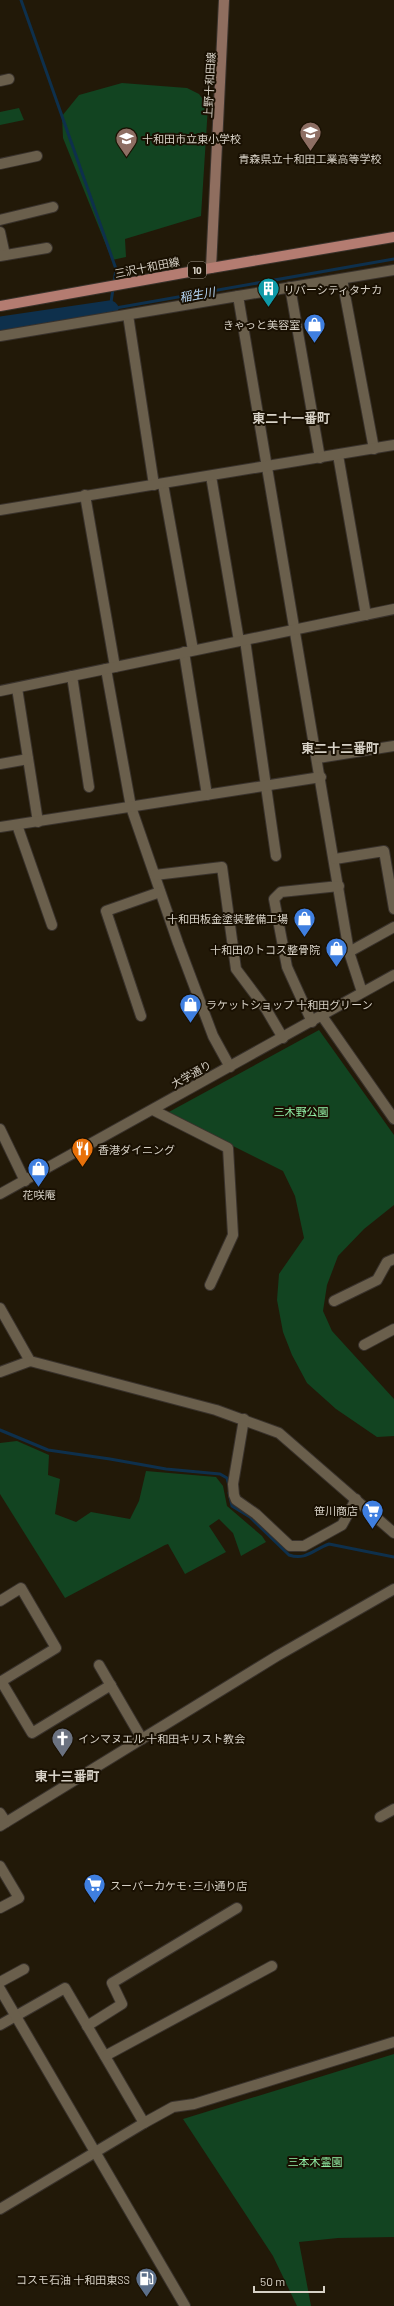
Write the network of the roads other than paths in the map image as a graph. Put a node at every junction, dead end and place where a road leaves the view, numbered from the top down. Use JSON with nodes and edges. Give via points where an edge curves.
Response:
{"nodes":[{"id":1,"x":224,"y":0,"type":"edge"},
{"id":2,"x":37,"y":156,"type":"dead end"},
{"id":3,"x":0,"y":164,"type":"edge"},
{"id":4,"x":53,"y":207,"type":"dead end"},
{"id":5,"x":0,"y":220,"type":"edge"},
{"id":6,"x":0,"y":232,"type":"edge"},
{"id":7,"x":394,"y":237,"type":"edge"},
{"id":8,"x":47,"y":248,"type":"dead end"},
{"id":9,"x":3,"y":255,"type":"edge"},
{"id":10,"x":211,"y":268,"type":"junction"},
{"id":11,"x":394,"y":270,"type":"edge"},
{"id":12,"x":342,"y":278,"type":"junction"},
{"id":13,"x":290,"y":287,"type":"junction"},
{"id":14,"x":238,"y":296,"type":"junction"},
{"id":15,"x":0,"y":306,"type":"edge"},
{"id":16,"x":128,"y":315,"type":"junction"},
{"id":17,"x":0,"y":336,"type":"edge"},
{"id":18,"x":394,"y":445,"type":"edge"},
{"id":19,"x":374,"y":449,"type":"junction"},
{"id":20,"x":338,"y":455,"type":"junction"},
{"id":21,"x":320,"y":458,"type":"junction"},
{"id":22,"x":268,"y":466,"type":"junction"},
{"id":23,"x":212,"y":476,"type":"junction"},
{"id":24,"x":159,"y":485,"type":"junction"},
{"id":25,"x":84,"y":495,"type":"junction"},
{"id":26,"x":0,"y":510,"type":"edge"},
{"id":27,"x":394,"y":609,"type":"edge"},
{"id":28,"x":366,"y":615,"type":"junction"},
{"id":29,"x":296,"y":630,"type":"junction"},
{"id":30,"x":242,"y":640,"type":"junction"},
{"id":31,"x":188,"y":651,"type":"junction"},
{"id":32,"x":110,"y":668,"type":"junction"},
{"id":33,"x":72,"y":676,"type":"junction"},
{"id":34,"x":18,"y":688,"type":"junction"},
{"id":35,"x":0,"y":691,"type":"edge"},
{"id":36,"x":394,"y":746,"type":"edge"},
{"id":37,"x":318,"y":758,"type":"junction"},
{"id":38,"x":28,"y":760,"type":"junction"},
{"id":39,"x":0,"y":764,"type":"edge"},
{"id":40,"x":321,"y":777,"type":"junction"},
{"id":41,"x":267,"y":786,"type":"junction"},
{"id":42,"x":88,"y":787,"type":"dead end"},
{"id":43,"x":207,"y":795,"type":"junction"},
{"id":44,"x":131,"y":807,"type":"junction"},
{"id":45,"x":38,"y":822,"type":"junction"},
{"id":46,"x":17,"y":825,"type":"junction"},
{"id":47,"x":0,"y":827,"type":"edge"},
{"id":48,"x":276,"y":856,"type":"dead end"},
{"id":49,"x":335,"y":859,"type":"junction"},
{"id":50,"x":155,"y":875,"type":"junction"},
{"id":51,"x":339,"y":886,"type":"junction"},
{"id":52,"x":160,"y":892,"type":"junction"},
{"id":53,"x":394,"y":909,"type":"edge"},
{"id":54,"x":52,"y":925,"type":"dead end"},
{"id":55,"x":394,"y":927,"type":"edge"},
{"id":56,"x":349,"y":952,"type":"junction"},
{"id":57,"x":394,"y":975,"type":"edge"},
{"id":58,"x":362,"y":992,"type":"junction"},
{"id":59,"x":141,"y":1016,"type":"dead end"},
{"id":60,"x":322,"y":1016,"type":"junction"},
{"id":61,"x":312,"y":1022,"type":"junction"},
{"id":62,"x":282,"y":1038,"type":"junction"},
{"id":63,"x":230,"y":1067,"type":"junction"},
{"id":64,"x":153,"y":1110,"type":"junction"},
{"id":65,"x":394,"y":1119,"type":"edge"},
{"id":66,"x":0,"y":1129,"type":"edge"},
{"id":67,"x":25,"y":1181,"type":"junction"},
{"id":68,"x":0,"y":1194,"type":"edge"},
{"id":69,"x":394,"y":1259,"type":"edge"},
{"id":70,"x":210,"y":1285,"type":"dead end"},
{"id":71,"x":334,"y":1301,"type":"dead end"},
{"id":72,"x":0,"y":1308,"type":"edge"},
{"id":73,"x":394,"y":1329,"type":"edge"},
{"id":74,"x":364,"y":1345,"type":"dead end"},
{"id":75,"x":30,"y":1361,"type":"junction"},
{"id":76,"x":0,"y":1372,"type":"edge"},
{"id":77,"x":244,"y":1419,"type":"junction"},
{"id":78,"x":356,"y":1499,"type":"junction"},
{"id":79,"x":394,"y":1533,"type":"edge"},
{"id":80,"x":394,"y":1589,"type":"edge"},
{"id":81,"x":0,"y":1601,"type":"edge"},
{"id":82,"x":99,"y":1665,"type":"dead end"},
{"id":83,"x":0,"y":1681,"type":"edge"},
{"id":84,"x":111,"y":1685,"type":"junction"},
{"id":85,"x":142,"y":1739,"type":"junction"},
{"id":86,"x":394,"y":1809,"type":"edge"},
{"id":87,"x":0,"y":1813,"type":"edge"},
{"id":88,"x":380,"y":1817,"type":"dead end"},
{"id":89,"x":3,"y":1824,"type":"edge"},
{"id":90,"x":0,"y":1866,"type":"edge"},
{"id":91,"x":0,"y":1908,"type":"edge"},
{"id":92,"x":237,"y":1908,"type":"dead end"},
{"id":93,"x":272,"y":1966,"type":"dead end"},
{"id":94,"x":24,"y":1969,"type":"dead end"},
{"id":95,"x":0,"y":1982,"type":"edge"},
{"id":96,"x":0,"y":1989,"type":"edge"},
{"id":97,"x":16,"y":2016,"type":"junction"},
{"id":98,"x":0,"y":2025,"type":"edge"},
{"id":99,"x":87,"y":2026,"type":"junction"},
{"id":100,"x":394,"y":2042,"type":"edge"},
{"id":101,"x":105,"y":2056,"type":"junction"},
{"id":102,"x":144,"y":2123,"type":"junction"},
{"id":103,"x":94,"y":2151,"type":"junction"},
{"id":104,"x":0,"y":2209,"type":"edge"},
{"id":105,"x":185,"y":2306,"type":"edge"}],
"edges":[{"from":1,"to":10,"type":"main road","name":"上野十和田線"},
{"from":2,"to":3,"type":"street"},
{"from":4,"to":5,"type":"street"},
{"from":6,"to":9,"type":"street"},
{"from":7,"to":10,"type":"main road","name":"三沢十和田線","number":"10"},
{"from":8,"to":9,"type":"street"},
{"from":10,"to":15,"type":"main road","name":"三沢十和田線","number":"10"},
{"from":11,"to":12,"type":"street"},
{"from":12,"to":13,"type":"street"},
{"from":12,"to":19,"type":"street"},
{"from":13,"to":14,"type":"street"},
{"from":13,"to":21,"type":"street"},
{"from":14,"to":16,"type":"street"},
{"from":14,"to":22,"type":"street"},
{"from":16,"to":17,"type":"street"},
{"from":16,"to":24,"type":"street"},
{"from":18,"to":19,"type":"street"},
{"from":19,"to":20,"type":"street"},
{"from":20,"to":21,"type":"street"},
{"from":20,"to":28,"type":"street"},
{"from":21,"to":22,"type":"street"},
{"from":22,"to":23,"type":"street"},
{"from":22,"to":29,"type":"street"},
{"from":23,"to":24,"type":"street"},
{"from":23,"to":30,"type":"street"},
{"from":24,"to":25,"type":"street"},
{"from":24,"to":31,"type":"street"},
{"from":25,"to":26,"type":"street"},
{"from":25,"to":32,"type":"street"},
{"from":27,"to":28,"type":"street"},
{"from":28,"to":29,"type":"street"},
{"from":29,"to":30,"type":"street"},
{"from":29,"to":37,"type":"street"},
{"from":30,"to":31,"type":"street"},
{"from":30,"to":41,"type":"street"},
{"from":31,"to":32,"type":"street"},
{"from":31,"to":43,"type":"street"},
{"from":32,"to":33,"type":"street"},
{"from":32,"to":44,"type":"street"},
{"from":33,"to":34,"type":"street"},
{"from":33,"to":42,"type":"street"},
{"from":34,"to":35,"type":"street"},
{"from":34,"to":38,"type":"street"},
{"from":36,"to":37,"type":"street"},
{"from":37,"to":40,"type":"street"},
{"from":38,"to":39,"type":"street"},
{"from":38,"to":45,"type":"street"},
{"from":40,"to":41,"type":"street"},
{"from":40,"to":49,"type":"street"},
{"from":41,"to":43,"type":"street"},
{"from":41,"to":48,"type":"street"},
{"from":43,"to":44,"type":"street"},
{"from":44,"to":45,"type":"street"},
{"from":44,"to":50,"type":"street"},
{"from":45,"to":46,"type":"street"},
{"from":46,"to":47,"type":"street"},
{"from":46,"to":54,"type":"street"},
{"from":49,"to":51,"type":"street"},
{"from":49,"to":53,"type":"street","via":[[384,850]]},
{"from":50,"to":52,"type":"street"},
{"from":50,"to":62,"type":"street","via":[[222,867],[236,969],[266,1009]]},
{"from":51,"to":56,"type":"street"},
{"from":51,"to":61,"type":"street","via":[[281,892],[274,899],[287,967]]},
{"from":52,"to":59,"type":"street","via":[[106,911]]},
{"from":52,"to":63,"type":"street","via":[[213,1036]]},
{"from":55,"to":56,"type":"street"},
{"from":56,"to":58,"type":"street"},
{"from":57,"to":58,"type":"street","name":"大学通り"},
{"from":58,"to":60,"type":"street","name":"大学通り"},
{"from":60,"to":61,"type":"street","name":"大学通り"},
{"from":60,"to":65,"type":"street"},
{"from":61,"to":62,"type":"street","name":"大学通り"},
{"from":62,"to":63,"type":"street","name":"大学通り"},
{"from":63,"to":64,"type":"street","name":"大学通り"},
{"from":64,"to":67,"type":"street","name":"大学通り"},
{"from":64,"to":70,"type":"street","via":[[228,1148],[233,1235]]},
{"from":66,"to":67,"type":"street"},
{"from":67,"to":68,"type":"street","name":"大学通り"},
{"from":69,"to":71,"type":"street","via":[[387,1262],[376,1280]]},
{"from":72,"to":75,"type":"street"},
{"from":73,"to":74,"type":"street"},
{"from":75,"to":76,"type":"street"},
{"from":75,"to":77,"type":"street"},
{"from":77,"to":78,"type":"street","via":[[279,1433]]},
{"from":77,"to":78,"type":"street","via":[[233,1484],[234,1496],[290,1546],[304,1546],[342,1525]]},
{"from":78,"to":79,"type":"street"},
{"from":80,"to":85,"type":"street"},
{"from":81,"to":83,"type":"street","via":[[21,1588],[56,1648]]},
{"from":82,"to":84,"type":"street"},
{"from":83,"to":84,"type":"street","via":[[32,1733]]},
{"from":84,"to":85,"type":"street"},
{"from":85,"to":89,"type":"street"},
{"from":86,"to":88,"type":"street"},
{"from":87,"to":89,"type":"street"},
{"from":90,"to":91,"type":"street","via":[[19,1898]]},
{"from":92,"to":99,"type":"street","via":[[112,1984],[122,2004]]},
{"from":93,"to":101,"type":"street"},
{"from":94,"to":95,"type":"street"},
{"from":96,"to":97,"type":"street"},
{"from":97,"to":98,"type":"street"},
{"from":97,"to":99,"type":"street","via":[[65,1988]]},
{"from":97,"to":103,"type":"street"},
{"from":99,"to":101,"type":"street"},
{"from":100,"to":102,"type":"street","via":[[174,2108]]},
{"from":101,"to":102,"type":"street"},
{"from":102,"to":103,"type":"street"},
{"from":103,"to":104,"type":"street"},
{"from":103,"to":105,"type":"street"}]}
